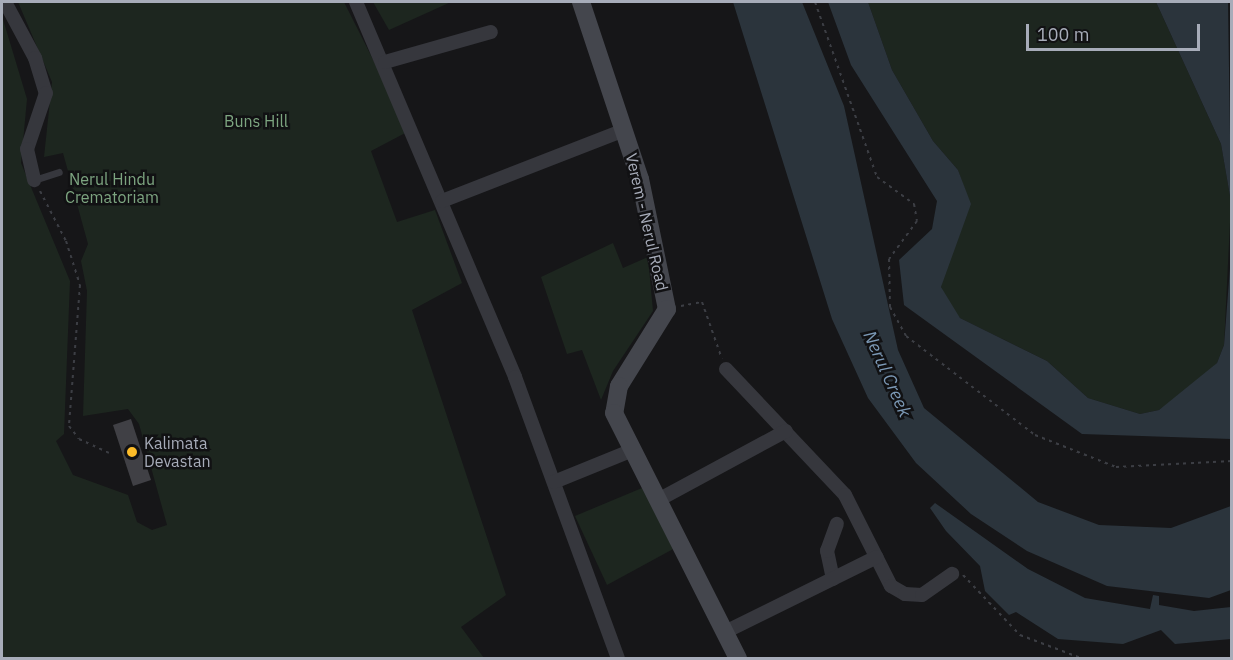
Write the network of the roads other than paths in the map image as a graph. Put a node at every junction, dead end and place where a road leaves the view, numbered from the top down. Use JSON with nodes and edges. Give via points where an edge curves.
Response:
{"nodes":[{"id":1,"x":6,"y":2,"type":"edge"},
{"id":2,"x":356,"y":2,"type":"edge"},
{"id":3,"x":581,"y":2,"type":"edge"},
{"id":4,"x":491,"y":32,"type":"dead end"},
{"id":5,"x":385,"y":62,"type":"junction"},
{"id":6,"x":624,"y":130,"type":"junction"},
{"id":7,"x":59,"y":172,"type":"dead end"},
{"id":8,"x":34,"y":180,"type":"joint"},
{"id":9,"x":442,"y":201,"type":"junction"},
{"id":10,"x":726,"y":369,"type":"road end"},
{"id":11,"x":786,"y":431,"type":"junction"},
{"id":12,"x":633,"y":450,"type":"junction"},
{"id":13,"x":554,"y":482,"type":"junction"},
{"id":14,"x":660,"y":499,"type":"junction"},
{"id":15,"x":837,"y":524,"type":"dead end"},
{"id":16,"x":877,"y":558,"type":"junction"},
{"id":17,"x":952,"y":574,"type":"road end"},
{"id":18,"x":833,"y":579,"type":"junction"},
{"id":19,"x":725,"y":632,"type":"junction"},
{"id":20,"x":618,"y":658,"type":"edge"},
{"id":21,"x":738,"y":658,"type":"edge"}],
"edges":[{"from":1,"to":8,"type":"street","via":[[35,58],[46,93],[27,149]]},
{"from":2,"to":5,"type":"street"},
{"from":3,"to":6,"type":"main road","name":"Verem - Nerul Road"},
{"from":4,"to":5,"type":"street"},
{"from":5,"to":9,"type":"street"},
{"from":6,"to":9,"type":"street"},
{"from":6,"to":12,"type":"main road","name":"Verem - Nerul Road","via":[[640,179],[667,309],[614,399],[615,416]]},
{"from":7,"to":8,"type":"lane"},
{"from":9,"to":13,"type":"street"},
{"from":10,"to":11,"type":"street"},
{"from":11,"to":14,"type":"street"},
{"from":11,"to":16,"type":"street","via":[[845,495]]},
{"from":12,"to":13,"type":"street"},
{"from":12,"to":14,"type":"main road","name":"Verem - Nerul Road"},
{"from":13,"to":20,"type":"street"},
{"from":14,"to":19,"type":"main road","name":"Verem - Nerul Road"},
{"from":15,"to":18,"type":"street","via":[[827,551]]},
{"from":16,"to":17,"type":"street","via":[[891,586],[905,594],[922,595]]},
{"from":16,"to":18,"type":"street"},
{"from":18,"to":19,"type":"street"},
{"from":19,"to":21,"type":"main road","name":"Verem - Nerul Road"}]}
